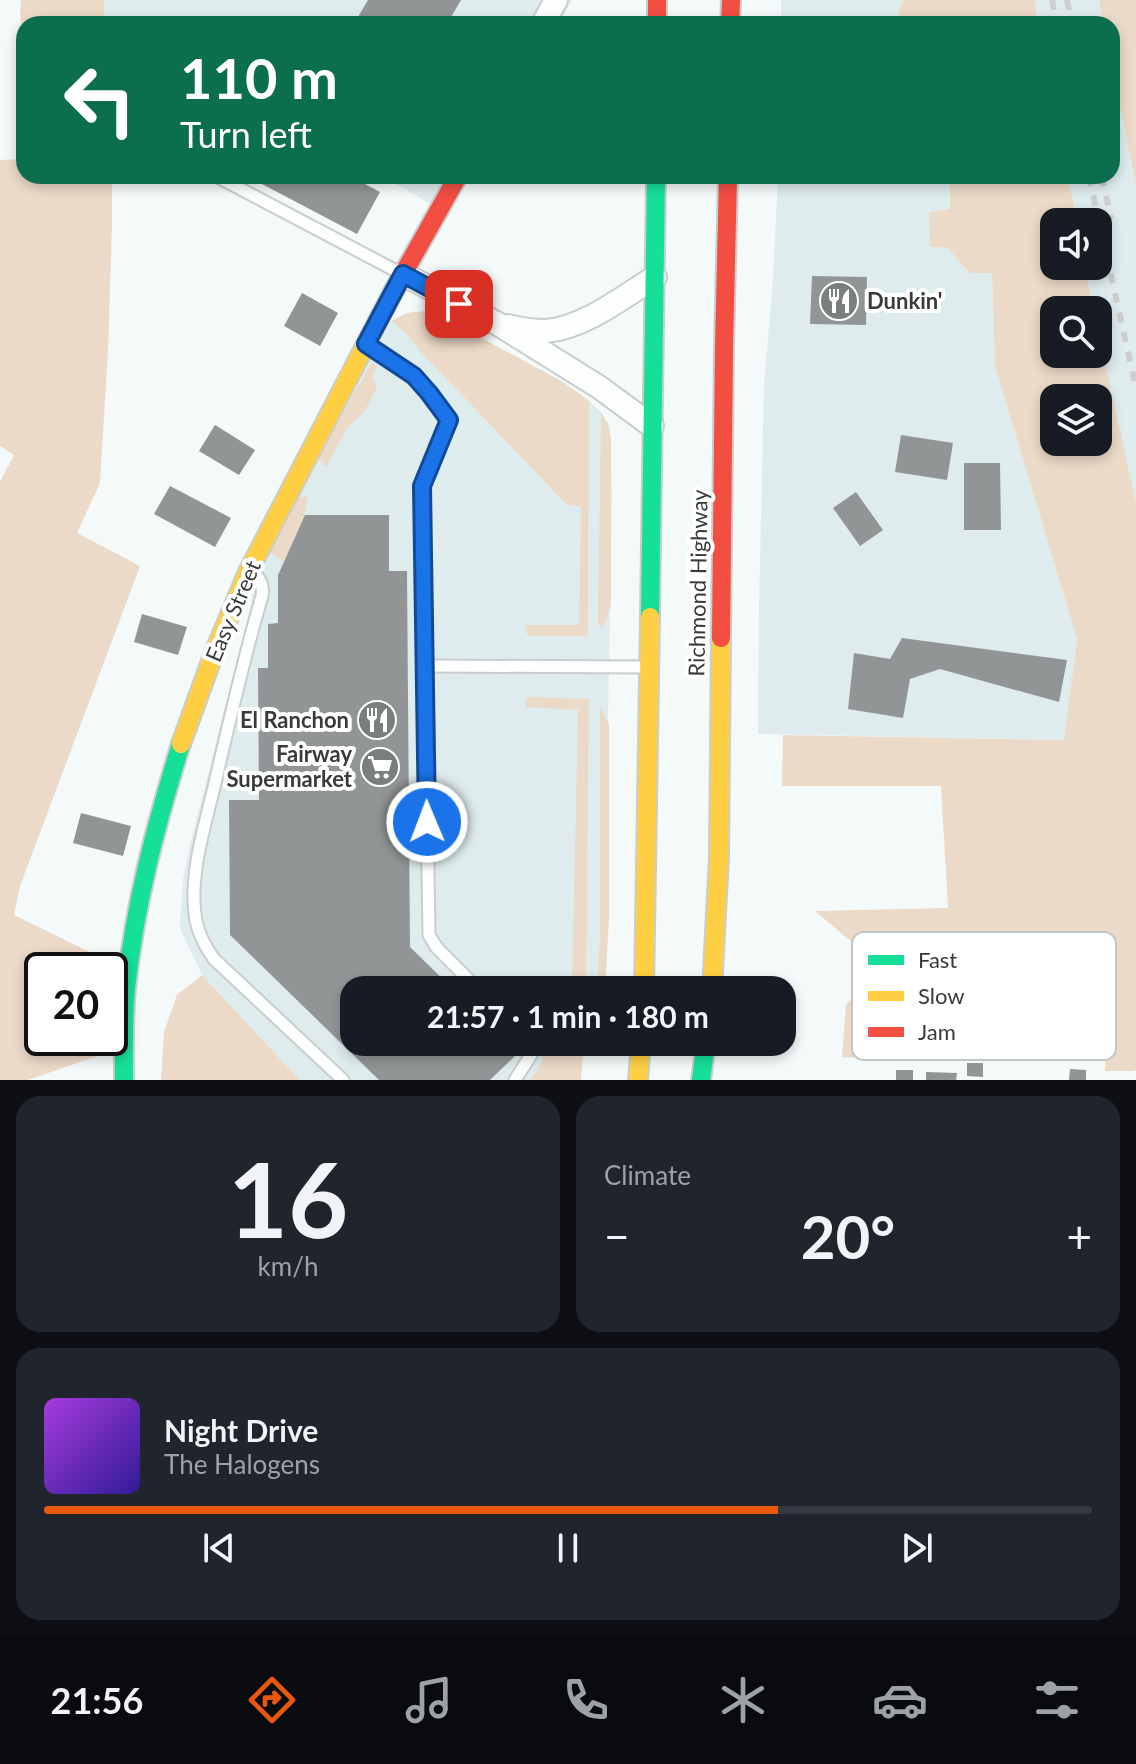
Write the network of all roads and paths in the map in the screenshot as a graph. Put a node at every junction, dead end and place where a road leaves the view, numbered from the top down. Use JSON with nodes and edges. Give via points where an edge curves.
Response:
{"nodes":[{"id":1,"x":231,"y":184,"type":"edge"},
{"id":2,"x":454,"y":184,"type":"edge"},
{"id":3,"x":656,"y":184,"type":"edge"},
{"id":4,"x":728,"y":184,"type":"edge"},
{"id":5,"x":403,"y":274,"type":"junction"},
{"id":6,"x":655,"y":277,"type":"junction"},
{"id":7,"x":498,"y":324,"type":"junction"},
{"id":8,"x":366,"y":344,"type":"junction"},
{"id":9,"x":652,"y":426,"type":"junction"},
{"id":10,"x":250,"y":569,"type":"junction"},
{"id":11,"x":425,"y":666,"type":"junction"},
{"id":12,"x":647,"y":667,"type":"junction"},
{"id":13,"x":465,"y":976,"type":"edge"},
{"id":14,"x":645,"y":976,"type":"edge"},
{"id":15,"x":713,"y":976,"type":"edge"},
{"id":16,"x":530,"y":1056,"type":"edge"},
{"id":17,"x":640,"y":1056,"type":"edge"},
{"id":18,"x":704,"y":1056,"type":"edge"},
{"id":19,"x":124,"y":1080,"type":"edge"},
{"id":20,"x":343,"y":1080,"type":"edge"},
{"id":21,"x":515,"y":1080,"type":"edge"},
{"id":22,"x":638,"y":1080,"type":"edge"},
{"id":23,"x":701,"y":1080,"type":"edge"}],
"edges":[{"from":1,"to":5,"type":"lane"},
{"from":2,"to":5,"type":"main road","name":"Easy Street"},
{"from":3,"to":6,"type":"main road"},
{"from":4,"to":15,"type":"main road","name":"Richmond Highway"},
{"from":5,"to":7,"type":"street"},
{"from":5,"to":8,"type":"main road","name":"Easy Street"},
{"from":6,"to":7,"type":"street","via":[[563,328],[538,331]]},
{"from":6,"to":9,"type":"main road"},
{"from":7,"to":9,"type":"street"},
{"from":8,"to":10,"type":"main road","name":"Easy Street"},
{"from":8,"to":11,"type":"lane","via":[[414,376],[449,420],[422,486]]},
{"from":9,"to":12,"type":"main road"},
{"from":10,"to":19,"type":"main road","name":"Easy Street","via":[[203,681],[145,870],[127,966]]},
{"from":10,"to":20,"type":"lane","via":[[261,580],[262,596],[198,856],[196,920],[214,959]]},
{"from":11,"to":12,"type":"lane"},
{"from":11,"to":13,"type":"lane","via":[[429,935]]},
{"from":12,"to":14,"type":"main road"},
{"from":16,"to":21,"type":"lane"},
{"from":17,"to":22,"type":"main road"},
{"from":18,"to":23,"type":"main road"}]}
